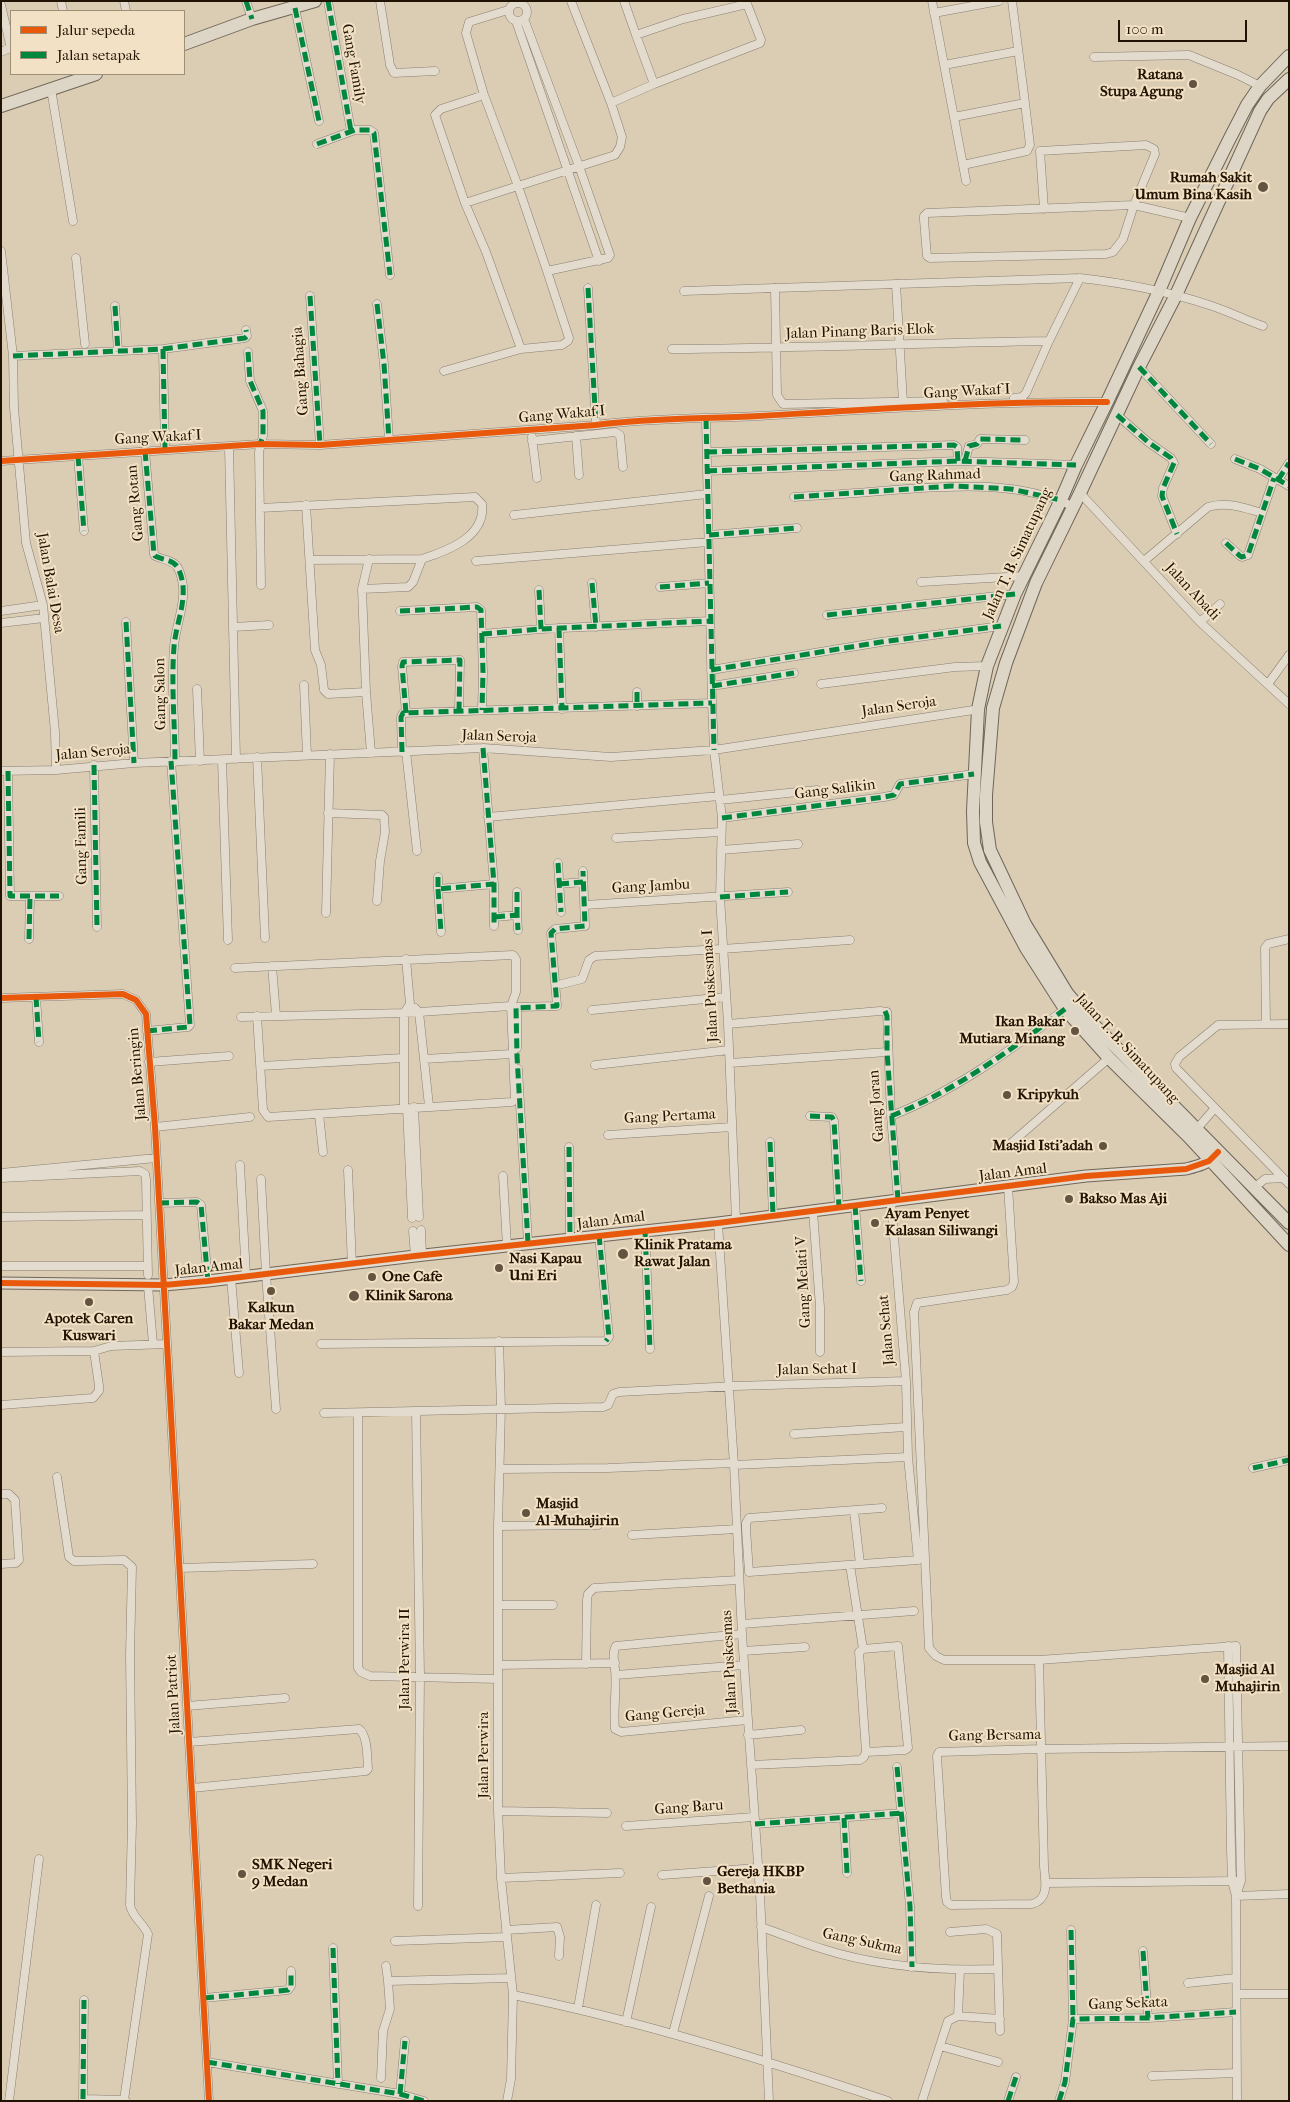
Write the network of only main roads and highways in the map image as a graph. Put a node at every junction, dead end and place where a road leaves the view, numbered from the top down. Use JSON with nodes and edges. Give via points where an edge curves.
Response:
{"nodes":[{"id":1,"x":315,"y":1,"type":"edge"},
{"id":2,"x":185,"y":44,"type":"edge"},
{"id":3,"x":1289,"y":56,"type":"edge"},
{"id":4,"x":83,"y":76,"type":"edge"},
{"id":5,"x":1289,"y":79,"type":"edge"},
{"id":6,"x":1,"y":106,"type":"edge"},
{"id":7,"x":1021,"y":927,"type":"junction"},
{"id":8,"x":1193,"y":1133,"type":"junction"},
{"id":9,"x":1214,"y":1157,"type":"junction"},
{"id":10,"x":1289,"y":1223,"type":"edge"},
{"id":11,"x":1289,"y":1245,"type":"edge"}],
"edges":[{"from":1,"to":2,"type":"main road","via":[[252,19]]},
{"from":3,"to":7,"type":"main road","name":"Jalan T. B. Simatupang","via":[[1247,105],[1190,218],[1159,291],[1015,594],[987,666],[978,709],[974,843],[980,862]]},
{"from":4,"to":6,"type":"main road"},
{"from":5,"to":7,"type":"main road","name":"Jalan T. B. Simatupang","via":[[1260,111],[1176,295],[1036,583],[1006,663],[993,708],[986,822],[990,850]]},
{"from":7,"to":8,"type":"main road","name":"Jalan T. B. Simatupang","via":[[1067,993]]},
{"from":7,"to":8,"type":"main road","name":"Jalan T. B. Simatupang","via":[[1036,964],[1065,1009],[1109,1058]]},
{"from":8,"to":9,"type":"main road","name":"Jalan T. B. Simatupang"},
{"from":9,"to":10,"type":"main road","name":"Jalan T. B. Simatupang","via":[[1255,1187]]},
{"from":9,"to":11,"type":"main road","name":"Jalan T. B. Simatupang"}]}
